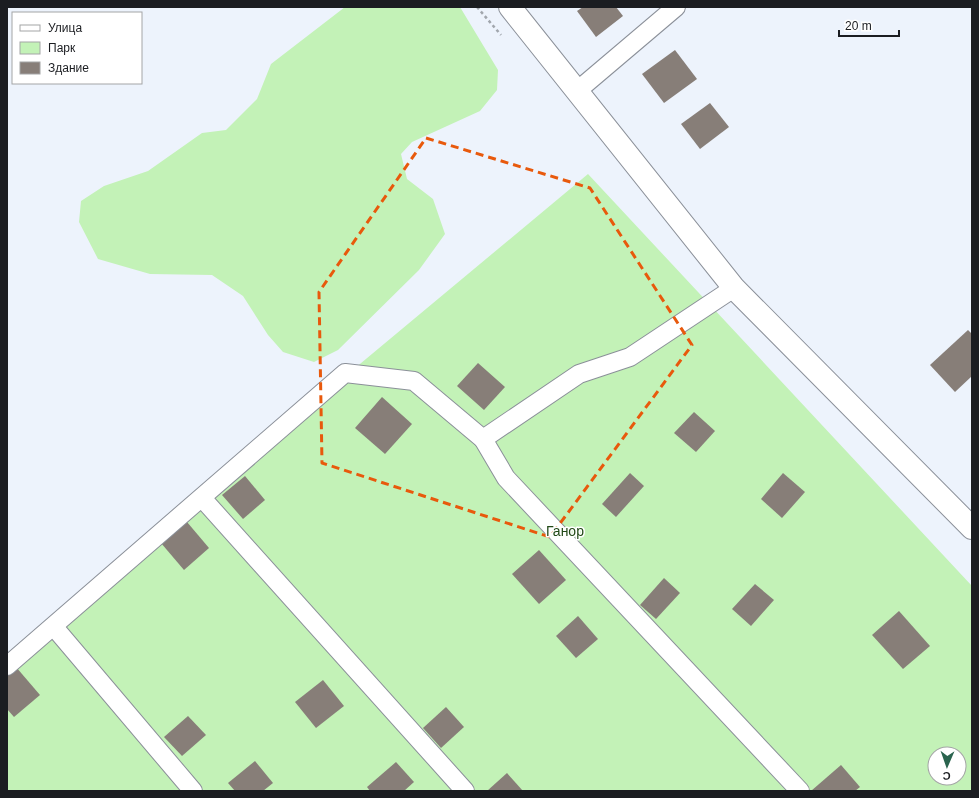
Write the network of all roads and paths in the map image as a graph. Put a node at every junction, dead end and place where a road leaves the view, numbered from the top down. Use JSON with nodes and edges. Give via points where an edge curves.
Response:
{"nodes":[{"id":1,"x":477,"y":7,"type":"edge"},
{"id":2,"x":510,"y":7,"type":"edge"},
{"id":3,"x":676,"y":7,"type":"edge"},
{"id":4,"x":501,"y":35,"type":"dead end"},
{"id":5,"x":577,"y":91,"type":"junction"},
{"id":6,"x":734,"y":288,"type":"junction"},
{"id":7,"x":484,"y":439,"type":"junction"},
{"id":8,"x":202,"y":498,"type":"junction"},
{"id":9,"x":972,"y":528,"type":"edge"},
{"id":10,"x":54,"y":627,"type":"junction"},
{"id":11,"x":7,"y":666,"type":"edge"},
{"id":12,"x":193,"y":791,"type":"edge"},
{"id":13,"x":465,"y":791,"type":"edge"},
{"id":14,"x":800,"y":791,"type":"edge"}],
"edges":[{"from":1,"to":4,"type":"path"},
{"from":2,"to":5,"type":"main road"},
{"from":3,"to":5,"type":"street"},
{"from":5,"to":6,"type":"main road"},
{"from":6,"to":7,"type":"street","via":[[630,357],[578,374]]},
{"from":6,"to":9,"type":"main road"},
{"from":7,"to":8,"type":"street","via":[[414,381],[345,373]]},
{"from":7,"to":14,"type":"street","via":[[506,478]]},
{"from":8,"to":10,"type":"street"},
{"from":8,"to":13,"type":"street"},
{"from":10,"to":11,"type":"street"},
{"from":10,"to":12,"type":"street"}]}
